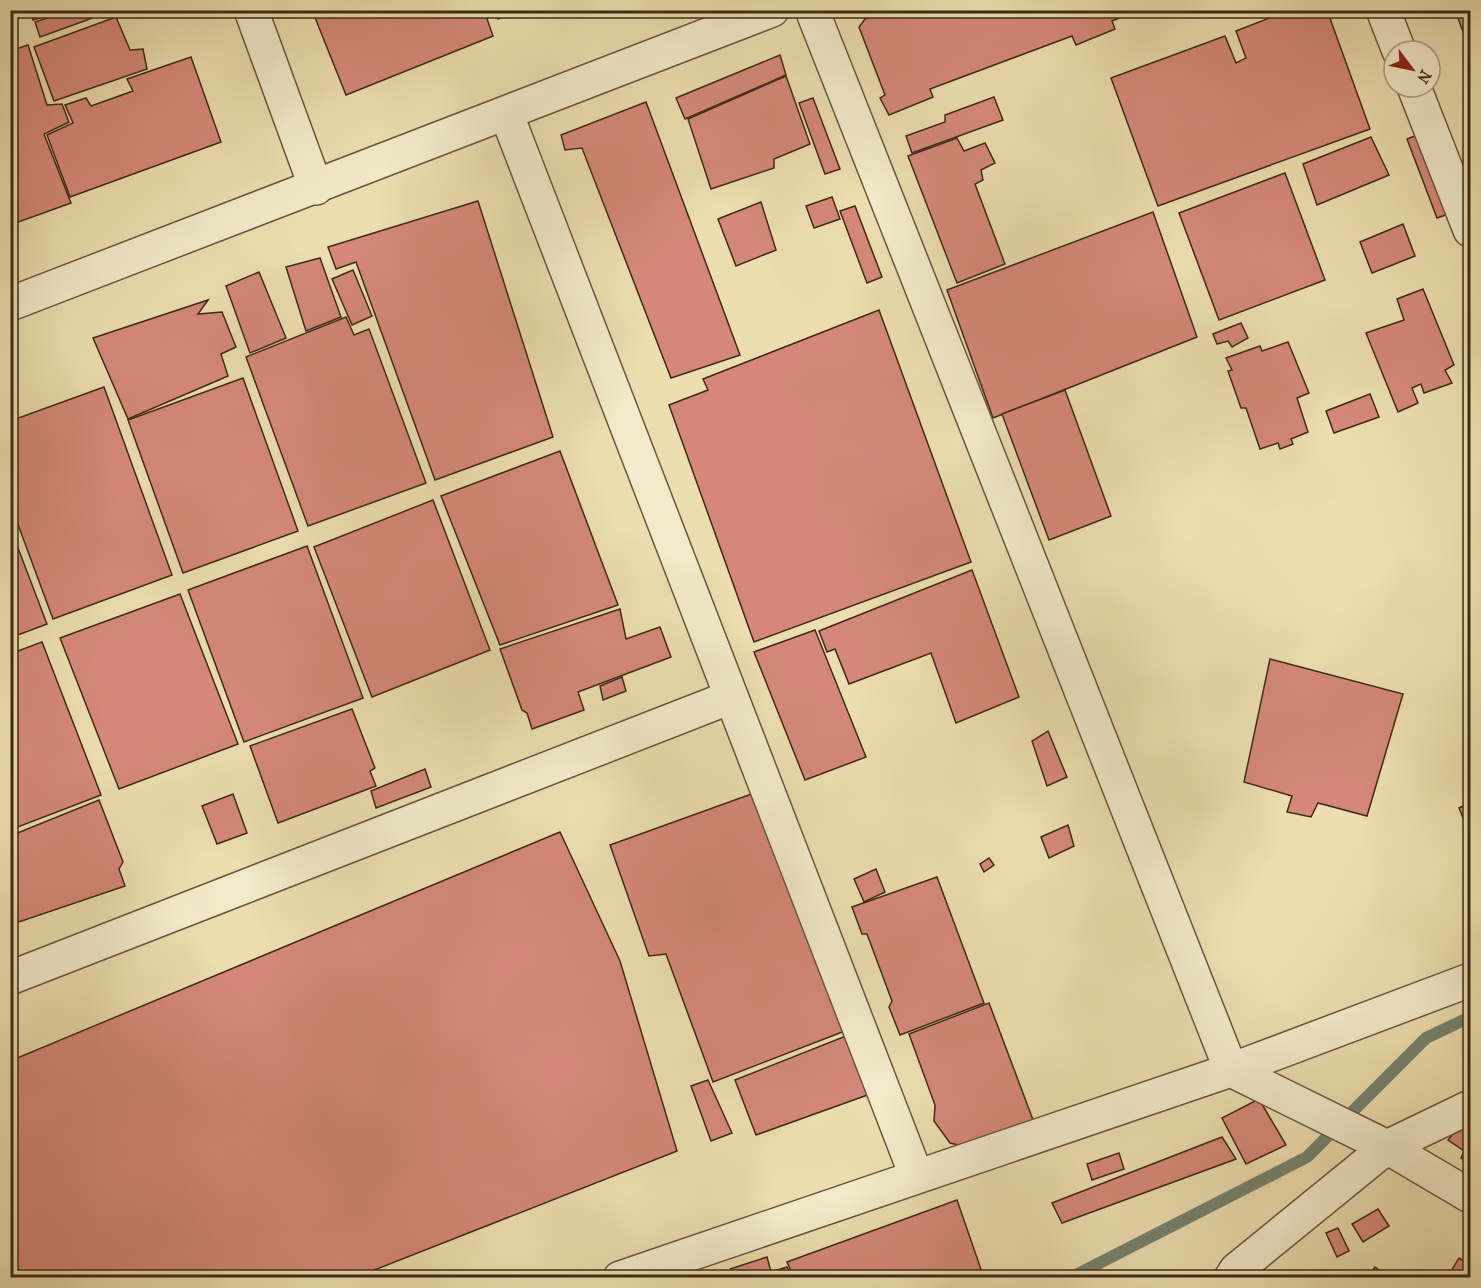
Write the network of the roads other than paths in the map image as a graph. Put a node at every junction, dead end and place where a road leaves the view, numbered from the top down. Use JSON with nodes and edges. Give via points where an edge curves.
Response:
{"nodes":[{"id":1,"x":251,"y":10,"type":"edge"},
{"id":2,"x":772,"y":10,"type":"edge"},
{"id":3,"x":812,"y":10,"type":"edge"},
{"id":4,"x":1383,"y":10,"type":"edge"},
{"id":5,"x":1394,"y":39,"type":"edge"},
{"id":6,"x":1419,"y":99,"type":"edge"},
{"id":7,"x":506,"y":113,"type":"junction"},
{"id":8,"x":316,"y":188,"type":"junction"},
{"id":9,"x":1470,"y":230,"type":"edge"},
{"id":10,"x":10,"y":304,"type":"edge"},
{"id":11,"x":731,"y":697,"type":"junction"},
{"id":12,"x":10,"y":978,"type":"edge"},
{"id":13,"x":1470,"y":980,"type":"edge"},
{"id":14,"x":1243,"y":1076,"type":"junction"},
{"id":15,"x":1470,"y":1107,"type":"edge"},
{"id":16,"x":1387,"y":1147,"type":"junction"},
{"id":17,"x":916,"y":1175,"type":"junction"},
{"id":18,"x":1470,"y":1196,"type":"edge"},
{"id":19,"x":620,"y":1278,"type":"edge"},
{"id":20,"x":1231,"y":1278,"type":"edge"}],
"edges":[{"from":1,"to":8,"type":"street"},
{"from":2,"to":7,"type":"street"},
{"from":3,"to":14,"type":"street"},
{"from":4,"to":5,"type":"street"},
{"from":6,"to":9,"type":"street"},
{"from":7,"to":8,"type":"street"},
{"from":7,"to":11,"type":"street"},
{"from":8,"to":10,"type":"street"},
{"from":11,"to":12,"type":"street"},
{"from":11,"to":17,"type":"street"},
{"from":13,"to":14,"type":"street"},
{"from":14,"to":16,"type":"street"},
{"from":14,"to":17,"type":"street"},
{"from":15,"to":16,"type":"street"},
{"from":16,"to":18,"type":"street"},
{"from":16,"to":20,"type":"street"},
{"from":17,"to":19,"type":"street"}]}
